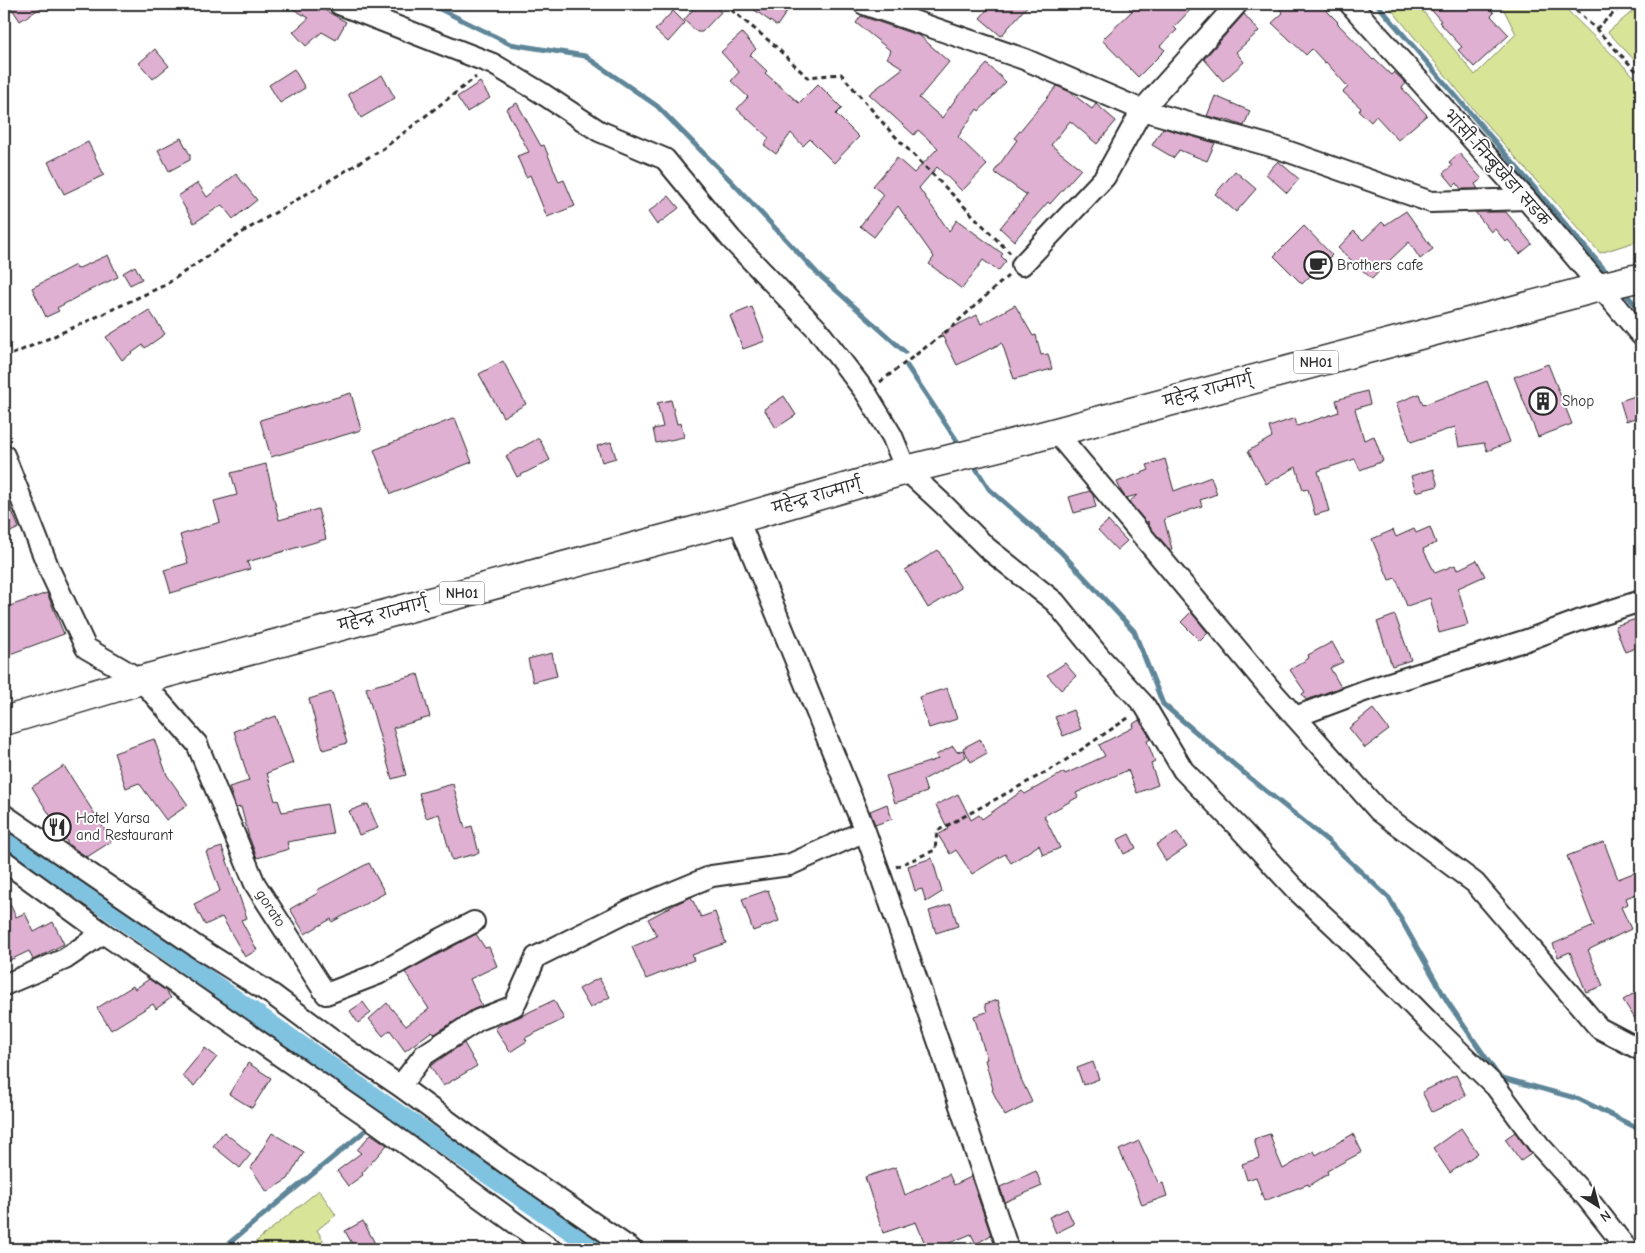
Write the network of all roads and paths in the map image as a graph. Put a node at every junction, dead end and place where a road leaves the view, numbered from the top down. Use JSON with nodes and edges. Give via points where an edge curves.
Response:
{"nodes":[{"id":1,"x":340,"y":4,"type":"edge"},
{"id":2,"x":724,"y":4,"type":"edge"},
{"id":3,"x":864,"y":4,"type":"edge"},
{"id":4,"x":1237,"y":4,"type":"edge"},
{"id":5,"x":1350,"y":4,"type":"edge"},
{"id":6,"x":1569,"y":4,"type":"edge"},
{"id":7,"x":1624,"y":4,"type":"edge"},
{"id":8,"x":1596,"y":29,"type":"junction"},
{"id":9,"x":493,"y":64,"type":"junction"},
{"id":10,"x":1641,"y":76,"type":"edge"},
{"id":11,"x":1142,"y":110,"type":"junction"},
{"id":12,"x":1526,"y":199,"type":"junction"},
{"id":13,"x":1022,"y":265,"type":"junction"},
{"id":14,"x":1633,"y":279,"type":"dead end"},
{"id":15,"x":1603,"y":286,"type":"junction"},
{"id":16,"x":1641,"y":336,"type":"edge"},
{"id":17,"x":4,"y":358,"type":"edge"},
{"id":18,"x":866,"y":393,"type":"junction"},
{"id":19,"x":1055,"y":431,"type":"junction"},
{"id":20,"x":4,"y":456,"type":"edge"},
{"id":21,"x":914,"y":468,"type":"junction"},
{"id":22,"x":738,"y":518,"type":"junction"},
{"id":23,"x":1641,"y":601,"type":"edge"},
{"id":24,"x":141,"y":680,"type":"junction"},
{"id":25,"x":1145,"y":706,"type":"junction"},
{"id":26,"x":1296,"y":717,"type":"junction"},
{"id":27,"x":4,"y":721,"type":"edge"},
{"id":28,"x":4,"y":815,"type":"edge"},
{"id":29,"x":865,"y":831,"type":"junction"},
{"id":30,"x":4,"y":861,"type":"edge"},
{"id":31,"x":880,"y":874,"type":"junction"},
{"id":32,"x":474,"y":922,"type":"dead end"},
{"id":33,"x":103,"y":933,"type":"junction"},
{"id":34,"x":4,"y":985,"type":"edge"},
{"id":35,"x":1641,"y":1050,"type":"edge"},
{"id":36,"x":400,"y":1086,"type":"junction"},
{"id":37,"x":1002,"y":1247,"type":"edge"},
{"id":38,"x":551,"y":1249,"type":"edge"},
{"id":39,"x":631,"y":1249,"type":"edge"},
{"id":40,"x":1628,"y":1249,"type":"edge"}],
"edges":[{"from":1,"to":9,"type":"street"},
{"from":2,"to":13,"type":"path","via":[[807,77],[841,74],[890,131]]},
{"from":3,"to":11,"type":"street","via":[[1024,58]]},
{"from":4,"to":11,"type":"street"},
{"from":5,"to":12,"type":"street","name":"भांसी-निम्बुखेडा सडक"},
{"from":6,"to":8,"type":"path"},
{"from":7,"to":8,"type":"path"},
{"from":8,"to":10,"type":"path"},
{"from":9,"to":17,"type":"path","via":[[384,148],[246,230],[165,285]]},
{"from":9,"to":18,"type":"street","via":[[599,131],[665,159],[731,239],[817,329]]},
{"from":11,"to":12,"type":"street","via":[[1278,148],[1431,202]]},
{"from":11,"to":13,"type":"street","via":[[1105,177]]},
{"from":12,"to":15,"type":"street","name":"भांसी-निम्बुखेडा सडक"},
{"from":13,"to":18,"type":"path","via":[[947,330]]},
{"from":14,"to":15,"type":"highway","name":"महेन्द्र राज्मार्ग्","number":"NH01"},
{"from":15,"to":16,"type":"street","name":"भांसी-निम्बुखेडा सडक"},
{"from":15,"to":19,"type":"highway","name":"महेन्द्र राज्मार्ग्","number":"NH01"},
{"from":18,"to":21,"type":"street"},
{"from":19,"to":21,"type":"highway","name":"महेन्द्र राज्मार्ग्","number":"NH01"},
{"from":19,"to":26,"type":"street"},
{"from":20,"to":24,"type":"street","via":[[49,569],[86,648]]},
{"from":21,"to":22,"type":"highway","name":"महेन्द्र राज्मार्ग्","number":"NH01"},
{"from":21,"to":25,"type":"street","via":[[944,505],[987,548],[1055,602]]},
{"from":22,"to":24,"type":"highway","name":"महेन्द्र राज्मार्ग्","number":"NH01"},
{"from":22,"to":29,"type":"street"},
{"from":23,"to":26,"type":"street","via":[[1364,691]]},
{"from":24,"to":27,"type":"highway","name":"महेन्द्र राज्मार्ग्","number":"NH01"},
{"from":24,"to":32,"type":"street","name":"gorato","via":[[197,744],[255,884],[326,994],[378,974]]},
{"from":25,"to":31,"type":"path","via":[[1057,766],[937,831],[935,850]]},
{"from":25,"to":40,"type":"street","via":[[1184,770],[1295,889],[1496,1087],[1539,1146]]},
{"from":26,"to":35,"type":"street","via":[[1379,811],[1475,883],[1599,1028]]},
{"from":28,"to":36,"type":"street","via":[[273,995]]},
{"from":29,"to":31,"type":"street"},
{"from":29,"to":36,"type":"street","via":[[789,865],[712,876],[632,909],[536,957],[514,1006],[478,1020],[424,1055]]},
{"from":30,"to":33,"type":"street"},
{"from":31,"to":37,"type":"street","via":[[941,1049]]},
{"from":33,"to":34,"type":"street","via":[[65,960]]},
{"from":33,"to":38,"type":"street"},
{"from":36,"to":39,"type":"street"}]}
